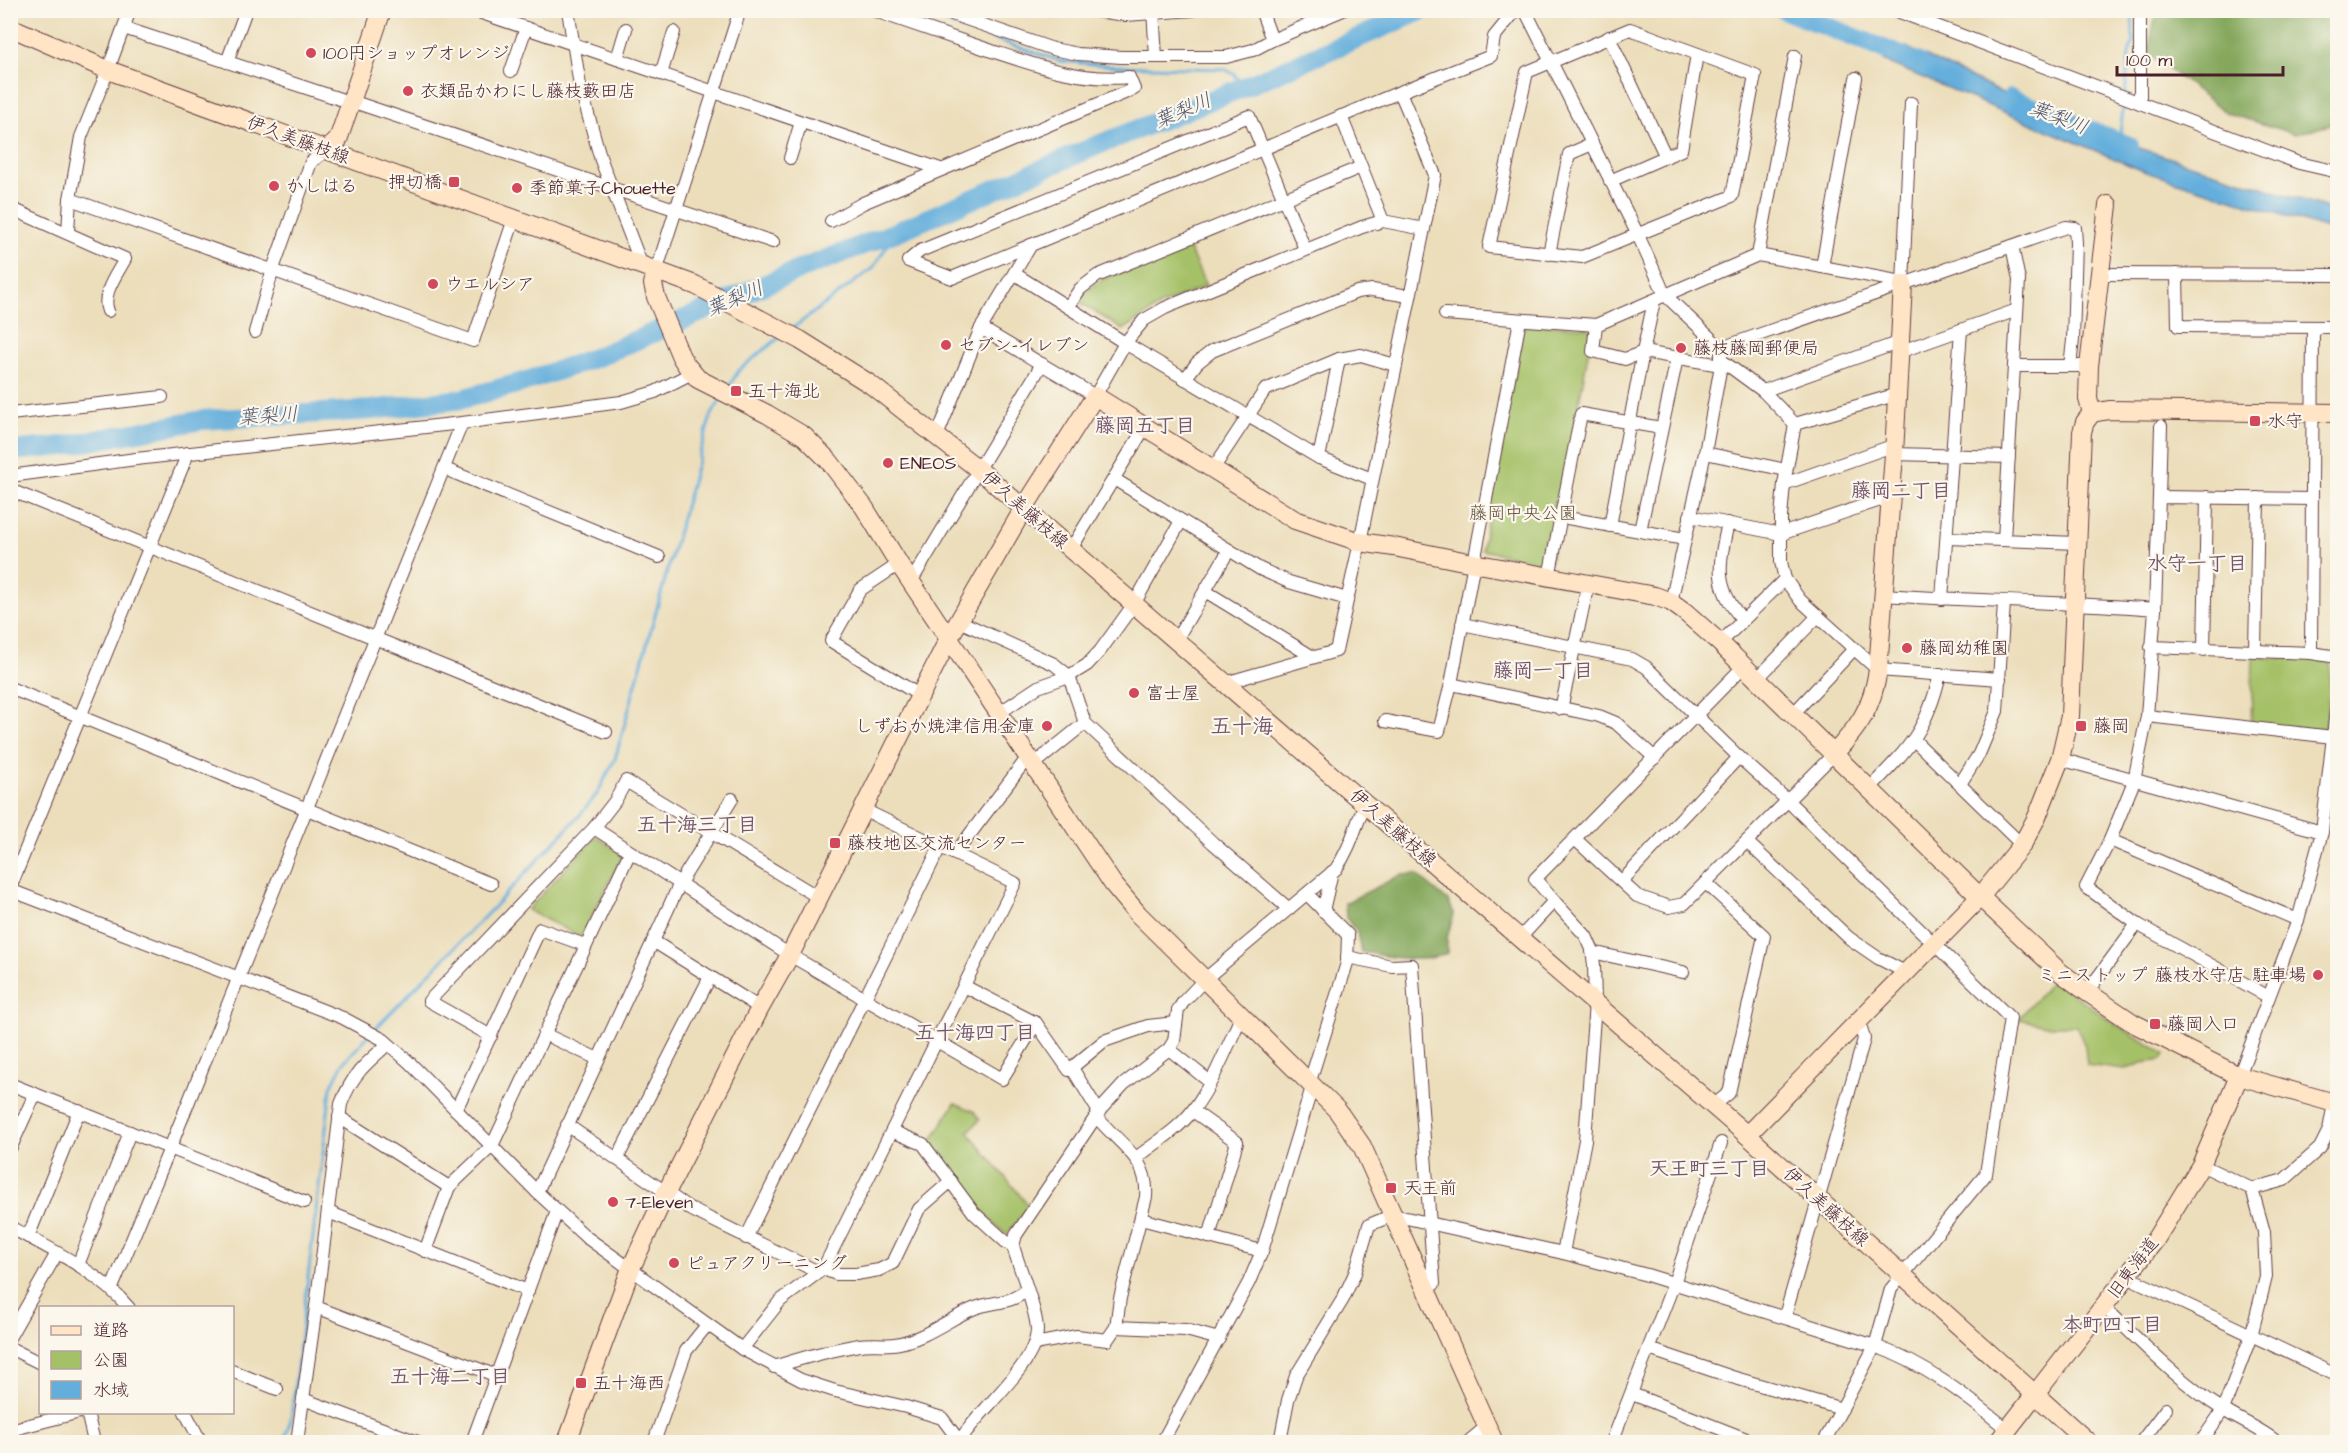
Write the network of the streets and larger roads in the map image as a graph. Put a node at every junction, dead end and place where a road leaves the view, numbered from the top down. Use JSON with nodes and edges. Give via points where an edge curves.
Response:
{"nodes":[{"id":1,"x":130,"y":10,"type":"edge"},
{"id":2,"x":246,"y":10,"type":"edge"},
{"id":3,"x":372,"y":10,"type":"edge"},
{"id":4,"x":382,"y":10,"type":"edge"},
{"id":5,"x":473,"y":10,"type":"edge"},
{"id":6,"x":568,"y":10,"type":"edge"},
{"id":7,"x":740,"y":10,"type":"edge"},
{"id":8,"x":872,"y":10,"type":"edge"},
{"id":9,"x":940,"y":10,"type":"edge"},
{"id":10,"x":1088,"y":10,"type":"edge"},
{"id":11,"x":1193,"y":10,"type":"edge"},
{"id":12,"x":1261,"y":10,"type":"edge"},
{"id":13,"x":1343,"y":10,"type":"edge"},
{"id":14,"x":1516,"y":10,"type":"edge"},
{"id":15,"x":1525,"y":10,"type":"edge"},
{"id":16,"x":1894,"y":10,"type":"edge"},
{"id":17,"x":2142,"y":10,"type":"edge"},
{"id":18,"x":1153,"y":13,"type":"edge"},
{"id":19,"x":504,"y":15,"type":"edge"},
{"id":20,"x":10,"y":27,"type":"edge"},
{"id":21,"x":124,"y":28,"type":"junction"},
{"id":22,"x":526,"y":28,"type":"junction"},
{"id":23,"x":626,"y":29,"type":"dead end"},
{"id":24,"x":674,"y":32,"type":"dead end"},
{"id":25,"x":1609,"y":37,"type":"junction"},
{"id":26,"x":1272,"y":40,"type":"junction"},
{"id":27,"x":573,"y":44,"type":"junction"},
{"id":28,"x":1697,"y":54,"type":"junction"},
{"id":29,"x":1156,"y":57,"type":"junction"},
{"id":30,"x":1796,"y":57,"type":"dead end"},
{"id":31,"x":617,"y":59,"type":"junction"},
{"id":32,"x":1551,"y":60,"type":"junction"},
{"id":33,"x":227,"y":62,"type":"junction"},
{"id":34,"x":108,"y":70,"type":"junction"},
{"id":35,"x":511,"y":71,"type":"dead end"},
{"id":36,"x":661,"y":74,"type":"junction"},
{"id":37,"x":1856,"y":78,"type":"dead end"},
{"id":38,"x":712,"y":91,"type":"junction"},
{"id":39,"x":1400,"y":92,"type":"junction"},
{"id":40,"x":346,"y":100,"type":"junction"},
{"id":41,"x":1911,"y":103,"type":"dead end"},
{"id":42,"x":2140,"y":103,"type":"junction"},
{"id":43,"x":1341,"y":117,"type":"junction"},
{"id":44,"x":801,"y":122,"type":"junction"},
{"id":45,"x":1592,"y":144,"type":"junction"},
{"id":46,"x":1262,"y":149,"type":"junction"},
{"id":47,"x":327,"y":150,"type":"junction"},
{"id":48,"x":1666,"y":157,"type":"junction"},
{"id":49,"x":790,"y":158,"type":"dead end"},
{"id":50,"x":1361,"y":167,"type":"junction"},
{"id":51,"x":940,"y":170,"type":"junction"},
{"id":52,"x":2337,"y":172,"type":"edge"},
{"id":53,"x":1611,"y":181,"type":"junction"},
{"id":54,"x":611,"y":190,"type":"junction"},
{"id":55,"x":70,"y":199,"type":"junction"},
{"id":56,"x":1283,"y":199,"type":"junction"},
{"id":57,"x":2108,"y":205,"type":"dead end"},
{"id":58,"x":10,"y":208,"type":"edge"},
{"id":59,"x":674,"y":210,"type":"junction"},
{"id":60,"x":514,"y":219,"type":"junction"},
{"id":61,"x":831,"y":221,"type":"dead end"},
{"id":62,"x":1383,"y":221,"type":"junction"},
{"id":63,"x":1424,"y":229,"type":"junction"},
{"id":64,"x":68,"y":232,"type":"junction"},
{"id":65,"x":1638,"y":235,"type":"junction"},
{"id":66,"x":773,"y":242,"type":"dead end"},
{"id":67,"x":1031,"y":245,"type":"junction"},
{"id":68,"x":2012,"y":246,"type":"junction"},
{"id":69,"x":1305,"y":249,"type":"junction"},
{"id":70,"x":1549,"y":254,"type":"junction"},
{"id":71,"x":1758,"y":255,"type":"junction"},
{"id":72,"x":1822,"y":267,"type":"junction"},
{"id":73,"x":273,"y":269,"type":"junction"},
{"id":74,"x":649,"y":269,"type":"junction"},
{"id":75,"x":1015,"y":274,"type":"junction"},
{"id":76,"x":2100,"y":274,"type":"junction"},
{"id":77,"x":2177,"y":274,"type":"junction"},
{"id":78,"x":2337,"y":275,"type":"edge"},
{"id":79,"x":1902,"y":283,"type":"junction"},
{"id":80,"x":1409,"y":296,"type":"junction"},
{"id":81,"x":1659,"y":298,"type":"junction"},
{"id":82,"x":1068,"y":307,"type":"junction"},
{"id":83,"x":2017,"y":310,"type":"junction"},
{"id":84,"x":108,"y":311,"type":"dead end"},
{"id":85,"x":1444,"y":314,"type":"dead end"},
{"id":86,"x":1520,"y":320,"type":"junction"},
{"id":87,"x":1596,"y":325,"type":"junction"},
{"id":88,"x":2313,"y":327,"type":"junction"},
{"id":89,"x":2337,"y":327,"type":"edge"},
{"id":90,"x":981,"y":328,"type":"junction"},
{"id":91,"x":1961,"y":330,"type":"junction"},
{"id":92,"x":255,"y":332,"type":"dead end"},
{"id":93,"x":1125,"y":343,"type":"junction"},
{"id":94,"x":1900,"y":347,"type":"junction"},
{"id":95,"x":1643,"y":352,"type":"junction"},
{"id":96,"x":1677,"y":358,"type":"junction"},
{"id":97,"x":1721,"y":358,"type":"junction"},
{"id":98,"x":1339,"y":359,"type":"junction"},
{"id":99,"x":1042,"y":364,"type":"junction"},
{"id":100,"x":1395,"y":365,"type":"junction"},
{"id":101,"x":2014,"y":366,"type":"junction"},
{"id":102,"x":2070,"y":366,"type":"junction"},
{"id":103,"x":2089,"y":366,"type":"junction"},
{"id":104,"x":692,"y":373,"type":"junction"},
{"id":105,"x":1185,"y":379,"type":"junction"},
{"id":106,"x":1763,"y":391,"type":"junction"},
{"id":107,"x":1898,"y":394,"type":"junction"},
{"id":108,"x":1095,"y":396,"type":"junction"},
{"id":109,"x":162,"y":397,"type":"dead end"},
{"id":110,"x":2092,"y":413,"type":"junction"},
{"id":111,"x":2312,"y":413,"type":"junction"},
{"id":112,"x":2337,"y":413,"type":"edge"},
{"id":113,"x":10,"y":414,"type":"edge"},
{"id":114,"x":1247,"y":416,"type":"junction"},
{"id":115,"x":1629,"y":422,"type":"junction"},
{"id":116,"x":462,"y":423,"type":"junction"},
{"id":117,"x":1795,"y":424,"type":"junction"},
{"id":118,"x":2161,"y":426,"type":"dead end"},
{"id":119,"x":1145,"y":427,"type":"junction"},
{"id":120,"x":1661,"y":429,"type":"junction"},
{"id":121,"x":937,"y":436,"type":"junction"},
{"id":122,"x":1895,"y":450,"type":"junction"},
{"id":123,"x":188,"y":453,"type":"junction"},
{"id":124,"x":1705,"y":453,"type":"junction"},
{"id":125,"x":1953,"y":456,"type":"junction"},
{"id":126,"x":2009,"y":457,"type":"junction"},
{"id":127,"x":1319,"y":459,"type":"junction"},
{"id":128,"x":444,"y":469,"type":"junction"},
{"id":129,"x":978,"y":469,"type":"junction"},
{"id":130,"x":1214,"y":469,"type":"junction"},
{"id":131,"x":1786,"y":470,"type":"junction"},
{"id":132,"x":10,"y":476,"type":"edge"},
{"id":133,"x":1114,"y":479,"type":"junction"},
{"id":134,"x":1372,"y":479,"type":"junction"},
{"id":135,"x":1784,"y":484,"type":"junction"},
{"id":136,"x":10,"y":490,"type":"edge"},
{"id":137,"x":1892,"y":496,"type":"junction"},
{"id":138,"x":2159,"y":496,"type":"junction"},
{"id":139,"x":2207,"y":497,"type":"junction"},
{"id":140,"x":2258,"y":498,"type":"junction"},
{"id":141,"x":2310,"y":499,"type":"junction"},
{"id":142,"x":1024,"y":508,"type":"junction"},
{"id":143,"x":1690,"y":516,"type":"junction"},
{"id":144,"x":1562,"y":518,"type":"junction"},
{"id":145,"x":1181,"y":521,"type":"junction"},
{"id":146,"x":1728,"y":524,"type":"junction"},
{"id":147,"x":1610,"y":526,"type":"junction"},
{"id":148,"x":1640,"y":531,"type":"junction"},
{"id":149,"x":1781,"y":534,"type":"junction"},
{"id":150,"x":1948,"y":538,"type":"junction"},
{"id":151,"x":1685,"y":539,"type":"junction"},
{"id":152,"x":2004,"y":540,"type":"junction"},
{"id":153,"x":1360,"y":542,"type":"junction"},
{"id":154,"x":2076,"y":543,"type":"junction"},
{"id":155,"x":148,"y":547,"type":"junction"},
{"id":156,"x":1071,"y":549,"type":"junction"},
{"id":157,"x":1229,"y":550,"type":"junction"},
{"id":158,"x":659,"y":557,"type":"dead end"},
{"id":159,"x":1473,"y":563,"type":"junction"},
{"id":160,"x":899,"y":564,"type":"junction"},
{"id":161,"x":1549,"y":577,"type":"junction"},
{"id":162,"x":1785,"y":579,"type":"junction"},
{"id":163,"x":911,"y":582,"type":"junction"},
{"id":164,"x":1588,"y":584,"type":"junction"},
{"id":165,"x":1205,"y":591,"type":"junction"},
{"id":166,"x":1884,"y":595,"type":"junction"},
{"id":167,"x":1347,"y":599,"type":"junction"},
{"id":168,"x":1942,"y":599,"type":"junction"},
{"id":169,"x":1671,"y":602,"type":"junction"},
{"id":170,"x":2004,"y":603,"type":"junction"},
{"id":171,"x":2075,"y":603,"type":"junction"},
{"id":172,"x":1134,"y":604,"type":"junction"},
{"id":173,"x":2155,"y":609,"type":"junction"},
{"id":174,"x":1818,"y":616,"type":"junction"},
{"id":175,"x":1743,"y":620,"type":"junction"},
{"id":176,"x":959,"y":621,"type":"junction"},
{"id":177,"x":1462,"y":624,"type":"junction"},
{"id":178,"x":376,"y":638,"type":"junction"},
{"id":179,"x":949,"y":638,"type":"junction"},
{"id":180,"x":1176,"y":640,"type":"junction"},
{"id":181,"x":1720,"y":643,"type":"junction"},
{"id":182,"x":1574,"y":646,"type":"junction"},
{"id":183,"x":2151,"y":647,"type":"junction"},
{"id":184,"x":1854,"y":649,"type":"junction"},
{"id":185,"x":2204,"y":650,"type":"junction"},
{"id":186,"x":2255,"y":650,"type":"junction"},
{"id":187,"x":2311,"y":653,"type":"junction"},
{"id":188,"x":1313,"y":657,"type":"junction"},
{"id":189,"x":2337,"y":657,"type":"edge"},
{"id":190,"x":1878,"y":670,"type":"junction"},
{"id":191,"x":1749,"y":674,"type":"junction"},
{"id":192,"x":1940,"y":674,"type":"junction"},
{"id":193,"x":1069,"y":676,"type":"junction"},
{"id":194,"x":2000,"y":679,"type":"junction"},
{"id":195,"x":1225,"y":683,"type":"junction"},
{"id":196,"x":1451,"y":684,"type":"junction"},
{"id":197,"x":10,"y":688,"type":"edge"},
{"id":198,"x":2337,"y":693,"type":"edge"},
{"id":199,"x":919,"y":695,"type":"junction"},
{"id":200,"x":1561,"y":709,"type":"junction"},
{"id":201,"x":999,"y":713,"type":"junction"},
{"id":202,"x":1792,"y":715,"type":"junction"},
{"id":203,"x":1696,"y":716,"type":"junction"},
{"id":204,"x":2147,"y":716,"type":"junction"},
{"id":205,"x":81,"y":717,"type":"junction"},
{"id":206,"x":1385,"y":721,"type":"dead end"},
{"id":207,"x":1085,"y":723,"type":"junction"},
{"id":208,"x":606,"y":732,"type":"dead end"},
{"id":209,"x":2333,"y":737,"type":"junction"},
{"id":210,"x":1914,"y":740,"type":"junction"},
{"id":211,"x":1833,"y":755,"type":"junction"},
{"id":212,"x":1655,"y":758,"type":"junction"},
{"id":213,"x":1739,"y":758,"type":"junction"},
{"id":214,"x":2060,"y":759,"type":"junction"},
{"id":215,"x":1031,"y":761,"type":"junction"},
{"id":216,"x":2134,"y":781,"type":"junction"},
{"id":217,"x":1960,"y":784,"type":"junction"},
{"id":218,"x":1869,"y":789,"type":"junction"},
{"id":219,"x":732,"y":799,"type":"dead end"},
{"id":220,"x":1787,"y":800,"type":"junction"},
{"id":221,"x":1365,"y":804,"type":"junction"},
{"id":222,"x":307,"y":808,"type":"junction"},
{"id":223,"x":862,"y":809,"type":"junction"},
{"id":224,"x":594,"y":828,"type":"junction"},
{"id":225,"x":711,"y":832,"type":"junction"},
{"id":226,"x":2322,"y":832,"type":"junction"},
{"id":227,"x":1575,"y":839,"type":"junction"},
{"id":228,"x":2109,"y":840,"type":"junction"},
{"id":229,"x":1747,"y":842,"type":"junction"},
{"id":230,"x":2022,"y":845,"type":"junction"},
{"id":231,"x":940,"y":847,"type":"junction"},
{"id":232,"x":630,"y":852,"type":"junction"},
{"id":233,"x":955,"y":854,"type":"junction"},
{"id":234,"x":1332,"y":872,"type":"junction"},
{"id":235,"x":1622,"y":881,"type":"junction"},
{"id":236,"x":680,"y":883,"type":"junction"},
{"id":237,"x":1706,"y":883,"type":"junction"},
{"id":238,"x":491,"y":884,"type":"dead end"},
{"id":239,"x":10,"y":889,"type":"edge"},
{"id":240,"x":1307,"y":894,"type":"junction"},
{"id":241,"x":818,"y":897,"type":"junction"},
{"id":242,"x":1980,"y":897,"type":"junction"},
{"id":243,"x":1554,"y":901,"type":"junction"},
{"id":244,"x":1289,"y":909,"type":"junction"},
{"id":245,"x":1323,"y":911,"type":"junction"},
{"id":246,"x":2298,"y":920,"type":"junction"},
{"id":247,"x":2136,"y":924,"type":"junction"},
{"id":248,"x":1520,"y":938,"type":"junction"},
{"id":249,"x":653,"y":941,"type":"junction"},
{"id":250,"x":585,"y":945,"type":"junction"},
{"id":251,"x":1934,"y":945,"type":"junction"},
{"id":252,"x":1592,"y":952,"type":"junction"},
{"id":253,"x":790,"y":955,"type":"junction"},
{"id":254,"x":1347,"y":957,"type":"junction"},
{"id":255,"x":1683,"y":972,"type":"dead end"},
{"id":256,"x":1907,"y":973,"type":"junction"},
{"id":257,"x":238,"y":976,"type":"junction"},
{"id":258,"x":710,"y":977,"type":"junction"},
{"id":259,"x":1205,"y":979,"type":"junction"},
{"id":260,"x":964,"y":986,"type":"junction"},
{"id":261,"x":2087,"y":992,"type":"junction"},
{"id":262,"x":2267,"y":996,"type":"junction"},
{"id":263,"x":864,"y":998,"type":"junction"},
{"id":264,"x":1595,"y":1003,"type":"junction"},
{"id":265,"x":760,"y":1008,"type":"junction"},
{"id":266,"x":1242,"y":1016,"type":"junction"},
{"id":267,"x":1859,"y":1020,"type":"junction"},
{"id":268,"x":1036,"y":1023,"type":"junction"},
{"id":269,"x":1176,"y":1023,"type":"junction"},
{"id":270,"x":543,"y":1034,"type":"junction"},
{"id":271,"x":491,"y":1036,"type":"junction"},
{"id":272,"x":386,"y":1042,"type":"junction"},
{"id":273,"x":937,"y":1042,"type":"junction"},
{"id":274,"x":1169,"y":1049,"type":"junction"},
{"id":275,"x":598,"y":1059,"type":"junction"},
{"id":276,"x":1072,"y":1068,"type":"junction"},
{"id":277,"x":2239,"y":1076,"type":"junction"},
{"id":278,"x":1210,"y":1082,"type":"junction"},
{"id":279,"x":1311,"y":1082,"type":"junction"},
{"id":280,"x":10,"y":1084,"type":"edge"},
{"id":281,"x":35,"y":1094,"type":"junction"},
{"id":282,"x":2336,"y":1104,"type":"edge"},
{"id":283,"x":1713,"y":1106,"type":"junction"},
{"id":284,"x":456,"y":1110,"type":"junction"},
{"id":285,"x":79,"y":1111,"type":"junction"},
{"id":286,"x":1193,"y":1111,"type":"junction"},
{"id":287,"x":1098,"y":1114,"type":"junction"},
{"id":288,"x":339,"y":1117,"type":"junction"},
{"id":289,"x":567,"y":1125,"type":"junction"},
{"id":290,"x":892,"y":1131,"type":"junction"},
{"id":291,"x":130,"y":1132,"type":"junction"},
{"id":292,"x":1747,"y":1135,"type":"junction"},
{"id":293,"x":1721,"y":1143,"type":"dead end"},
{"id":294,"x":492,"y":1146,"type":"junction"},
{"id":295,"x":170,"y":1148,"type":"junction"},
{"id":296,"x":10,"y":1149,"type":"edge"},
{"id":297,"x":1136,"y":1158,"type":"junction"},
{"id":298,"x":617,"y":1159,"type":"junction"},
{"id":299,"x":2201,"y":1165,"type":"junction"},
{"id":300,"x":951,"y":1182,"type":"junction"},
{"id":301,"x":449,"y":1187,"type":"junction"},
{"id":302,"x":2252,"y":1189,"type":"junction"},
{"id":303,"x":537,"y":1192,"type":"junction"},
{"id":304,"x":666,"y":1193,"type":"junction"},
{"id":305,"x":1817,"y":1198,"type":"junction"},
{"id":306,"x":304,"y":1202,"type":"dead end"},
{"id":307,"x":557,"y":1211,"type":"junction"},
{"id":308,"x":328,"y":1212,"type":"junction"},
{"id":309,"x":1393,"y":1215,"type":"junction"},
{"id":310,"x":1141,"y":1219,"type":"junction"},
{"id":311,"x":1431,"y":1223,"type":"junction"},
{"id":312,"x":10,"y":1227,"type":"edge"},
{"id":313,"x":28,"y":1237,"type":"junction"},
{"id":314,"x":1209,"y":1237,"type":"junction"},
{"id":315,"x":746,"y":1238,"type":"junction"},
{"id":316,"x":1013,"y":1246,"type":"junction"},
{"id":317,"x":425,"y":1251,"type":"junction"},
{"id":318,"x":1262,"y":1251,"type":"junction"},
{"id":319,"x":57,"y":1253,"type":"junction"},
{"id":320,"x":1563,"y":1253,"type":"junction"},
{"id":321,"x":78,"y":1265,"type":"junction"},
{"id":322,"x":631,"y":1268,"type":"junction"},
{"id":323,"x":820,"y":1270,"type":"junction"},
{"id":324,"x":1903,"y":1276,"type":"junction"},
{"id":325,"x":2128,"y":1276,"type":"junction"},
{"id":326,"x":1674,"y":1283,"type":"junction"},
{"id":327,"x":112,"y":1288,"type":"junction"},
{"id":328,"x":1026,"y":1290,"type":"junction"},
{"id":329,"x":1426,"y":1290,"type":"junction"},
{"id":330,"x":528,"y":1291,"type":"junction"},
{"id":331,"x":127,"y":1306,"type":"edge"},
{"id":332,"x":316,"y":1307,"type":"junction"},
{"id":333,"x":2104,"y":1307,"type":"junction"},
{"id":334,"x":1785,"y":1316,"type":"junction"},
{"id":335,"x":707,"y":1324,"type":"junction"},
{"id":336,"x":1116,"y":1327,"type":"junction"},
{"id":337,"x":10,"y":1336,"type":"edge"},
{"id":338,"x":2251,"y":1336,"type":"junction"},
{"id":339,"x":1219,"y":1340,"type":"junction"},
{"id":340,"x":1035,"y":1344,"type":"junction"},
{"id":341,"x":1875,"y":1346,"type":"junction"},
{"id":342,"x":10,"y":1348,"type":"edge"},
{"id":343,"x":742,"y":1349,"type":"junction"},
{"id":344,"x":1649,"y":1349,"type":"junction"},
{"id":345,"x":26,"y":1355,"type":"junction"},
{"id":346,"x":10,"y":1359,"type":"edge"},
{"id":347,"x":39,"y":1362,"type":"edge"},
{"id":348,"x":774,"y":1367,"type":"junction"},
{"id":349,"x":234,"y":1372,"type":"edge"},
{"id":350,"x":2337,"y":1376,"type":"edge"},
{"id":351,"x":496,"y":1377,"type":"junction"},
{"id":352,"x":277,"y":1389,"type":"dead end"},
{"id":353,"x":2036,"y":1394,"type":"junction"},
{"id":354,"x":1632,"y":1395,"type":"junction"},
{"id":355,"x":303,"y":1399,"type":"junction"},
{"id":356,"x":1842,"y":1409,"type":"junction"},
{"id":357,"x":2166,"y":1409,"type":"dead end"},
{"id":358,"x":2223,"y":1410,"type":"junction"},
{"id":359,"x":77,"y":1414,"type":"edge"},
{"id":360,"x":87,"y":1414,"type":"edge"},
{"id":361,"x":186,"y":1414,"type":"edge"},
{"id":362,"x":10,"y":1430,"type":"edge"},
{"id":363,"x":1490,"y":1434,"type":"edge"},
{"id":364,"x":2003,"y":1436,"type":"edge"},
{"id":365,"x":959,"y":1442,"type":"edge"},
{"id":366,"x":94,"y":1443,"type":"edge"},
{"id":367,"x":201,"y":1443,"type":"edge"},
{"id":368,"x":297,"y":1443,"type":"edge"},
{"id":369,"x":418,"y":1443,"type":"edge"},
{"id":370,"x":472,"y":1443,"type":"edge"},
{"id":371,"x":567,"y":1443,"type":"edge"},
{"id":372,"x":654,"y":1443,"type":"edge"},
{"id":373,"x":1162,"y":1443,"type":"edge"},
{"id":374,"x":1280,"y":1443,"type":"edge"},
{"id":375,"x":1468,"y":1443,"type":"edge"},
{"id":376,"x":1612,"y":1443,"type":"edge"},
{"id":377,"x":1754,"y":1443,"type":"edge"},
{"id":378,"x":1824,"y":1443,"type":"edge"},
{"id":379,"x":2088,"y":1443,"type":"edge"},
{"id":380,"x":2141,"y":1443,"type":"edge"},
{"id":381,"x":2200,"y":1443,"type":"edge"},
{"id":382,"x":2277,"y":1443,"type":"edge"}],
"edges":[{"from":1,"to":21,"type":"street"},
{"from":2,"to":33,"type":"street"},
{"from":3,"to":40,"type":"street"},
{"from":4,"to":40,"type":"street"},
{"from":5,"to":19,"type":"street"},
{"from":6,"to":27,"type":"street"},
{"from":7,"to":38,"type":"street"},
{"from":8,"to":51,"type":"street","via":[[1034,65],[1110,79],[1129,77],[1134,89]]},
{"from":9,"to":29,"type":"street","via":[[1053,49]]},
{"from":10,"to":18,"type":"street","via":[[1126,15]]},
{"from":11,"to":18,"type":"street"},
{"from":12,"to":26,"type":"street"},
{"from":13,"to":26,"type":"street"},
{"from":14,"to":39,"type":"street","via":[[1494,37],[1491,56]]},
{"from":15,"to":32,"type":"street"},
{"from":16,"to":42,"type":"street"},
{"from":17,"to":42,"type":"street"},
{"from":18,"to":29,"type":"street"},
{"from":19,"to":22,"type":"street"},
{"from":20,"to":34,"type":"street","name":"伊久美藤枝線"},
{"from":21,"to":33,"type":"street"},
{"from":21,"to":34,"type":"street"},
{"from":22,"to":27,"type":"street"},
{"from":22,"to":35,"type":"street"},
{"from":23,"to":31,"type":"street"},
{"from":24,"to":36,"type":"street"},
{"from":25,"to":28,"type":"street","via":[[1630,29]]},
{"from":25,"to":32,"type":"street"},
{"from":25,"to":48,"type":"street"},
{"from":26,"to":29,"type":"street","via":[[1226,57]]},
{"from":27,"to":31,"type":"street"},
{"from":27,"to":54,"type":"street","via":[[580,86]]},
{"from":28,"to":48,"type":"street","via":[[1681,150]]},
{"from":28,"to":65,"type":"street","via":[[1755,75],[1732,196]]},
{"from":30,"to":71,"type":"street"},
{"from":31,"to":36,"type":"street"},
{"from":32,"to":45,"type":"street"},
{"from":32,"to":70,"type":"street","via":[[1527,72],[1489,247]]},
{"from":33,"to":40,"type":"street"},
{"from":34,"to":47,"type":"street","name":"伊久美藤枝線"},
{"from":34,"to":55,"type":"street","via":[[81,136]]},
{"from":36,"to":38,"type":"street"},
{"from":37,"to":72,"type":"street"},
{"from":38,"to":44,"type":"street"},
{"from":38,"to":59,"type":"street"},
{"from":39,"to":43,"type":"street"},
{"from":39,"to":63,"type":"street","via":[[1435,175]]},
{"from":40,"to":47,"type":"street","via":[[325,139]]},
{"from":40,"to":54,"type":"street"},
{"from":41,"to":79,"type":"street"},
{"from":42,"to":52,"type":"street","via":[[2299,163]]},
{"from":43,"to":46,"type":"street"},
{"from":43,"to":50,"type":"street"},
{"from":44,"to":49,"type":"street"},
{"from":44,"to":51,"type":"street"},
{"from":45,"to":53,"type":"street"},
{"from":45,"to":70,"type":"street","via":[[1569,154]]},
{"from":46,"to":56,"type":"street"},
{"from":46,"to":67,"type":"street"},
{"from":46,"to":67,"type":"street","via":[[1249,116],[920,251],[908,261],[952,278]]},
{"from":47,"to":60,"type":"street","name":"伊久美藤枝線"},
{"from":47,"to":73,"type":"street","via":[[310,162]]},
{"from":48,"to":53,"type":"street"},
{"from":50,"to":56,"type":"street"},
{"from":50,"to":62,"type":"street"},
{"from":51,"to":61,"type":"street"},
{"from":53,"to":65,"type":"street"},
{"from":54,"to":59,"type":"street"},
{"from":54,"to":74,"type":"street"},
{"from":55,"to":64,"type":"street"},
{"from":55,"to":73,"type":"street"},
{"from":56,"to":69,"type":"street"},
{"from":56,"to":82,"type":"street","via":[[1097,276],[1080,288]]},
{"from":57,"to":76,"type":"street"},
{"from":58,"to":64,"type":"street"},
{"from":59,"to":66,"type":"street"},
{"from":59,"to":74,"type":"street"},
{"from":60,"to":73,"type":"street","via":[[473,341]]},
{"from":60,"to":74,"type":"street","name":"伊久美藤枝線"},
{"from":62,"to":63,"type":"street"},
{"from":62,"to":69,"type":"street"},
{"from":63,"to":80,"type":"street"},
{"from":64,"to":84,"type":"street","via":[[124,259],[107,293]]},
{"from":65,"to":70,"type":"street","via":[[1582,257]]},
{"from":65,"to":81,"type":"street"},
{"from":67,"to":75,"type":"street"},
{"from":68,"to":79,"type":"street"},
{"from":68,"to":83,"type":"street","via":[[2019,280]]},
{"from":68,"to":102,"type":"street","via":[[2066,227],[2074,228]]},
{"from":69,"to":93,"type":"street","via":[[1165,308],[1144,320]]},
{"from":71,"to":72,"type":"street"},
{"from":71,"to":81,"type":"street"},
{"from":72,"to":79,"type":"street"},
{"from":73,"to":92,"type":"street"},
{"from":74,"to":104,"type":"street","via":[[656,297],[681,357]]},
{"from":74,"to":121,"type":"street","name":"伊久美藤枝線","via":[[695,285],[800,340],[870,384]]},
{"from":75,"to":82,"type":"street"},
{"from":75,"to":90,"type":"street"},
{"from":76,"to":77,"type":"street"},
{"from":76,"to":103,"type":"street"},
{"from":77,"to":78,"type":"street"},
{"from":77,"to":88,"type":"street","via":[[2178,326]]},
{"from":79,"to":94,"type":"street"},
{"from":79,"to":97,"type":"street"},
{"from":80,"to":100,"type":"street"},
{"from":80,"to":105,"type":"street","via":[[1372,290],[1357,292],[1212,351]]},
{"from":81,"to":87,"type":"street"},
{"from":81,"to":95,"type":"street"},
{"from":81,"to":97,"type":"street"},
{"from":82,"to":93,"type":"street"},
{"from":83,"to":91,"type":"street"},
{"from":83,"to":101,"type":"street"},
{"from":85,"to":86,"type":"street"},
{"from":86,"to":87,"type":"street"},
{"from":86,"to":159,"type":"street"},
{"from":87,"to":95,"type":"street","via":[[1593,351],[1625,359]]},
{"from":88,"to":89,"type":"street"},
{"from":88,"to":111,"type":"street"},
{"from":90,"to":99,"type":"street"},
{"from":90,"to":121,"type":"street"},
{"from":91,"to":94,"type":"street"},
{"from":91,"to":125,"type":"street"},
{"from":93,"to":105,"type":"street"},
{"from":93,"to":108,"type":"street"},
{"from":94,"to":106,"type":"street"},
{"from":94,"to":107,"type":"street"},
{"from":95,"to":96,"type":"street"},
{"from":95,"to":115,"type":"street"},
{"from":96,"to":97,"type":"street"},
{"from":96,"to":120,"type":"street"},
{"from":97,"to":106,"type":"street"},
{"from":97,"to":124,"type":"street"},
{"from":98,"to":100,"type":"street","via":[[1361,355]]},
{"from":98,"to":114,"type":"street","via":[[1265,390]]},
{"from":98,"to":127,"type":"street"},
{"from":99,"to":108,"type":"street"},
{"from":99,"to":129,"type":"street"},
{"from":100,"to":134,"type":"street"},
{"from":101,"to":102,"type":"street"},
{"from":101,"to":126,"type":"street"},
{"from":102,"to":103,"type":"street"},
{"from":103,"to":110,"type":"street","via":[[2088,399]]},
{"from":104,"to":116,"type":"street","via":[[655,392],[621,402]]},
{"from":104,"to":160,"type":"street","via":[[814,445],[864,507]]},
{"from":105,"to":114,"type":"street"},
{"from":106,"to":117,"type":"street"},
{"from":107,"to":117,"type":"street"},
{"from":107,"to":122,"type":"street"},
{"from":108,"to":119,"type":"street"},
{"from":108,"to":142,"type":"street"},
{"from":109,"to":113,"type":"street"},
{"from":110,"to":111,"type":"street"},
{"from":110,"to":154,"type":"street","via":[[2082,432]]},
{"from":111,"to":112,"type":"street"},
{"from":111,"to":141,"type":"street"},
{"from":114,"to":127,"type":"street"},
{"from":114,"to":130,"type":"street"},
{"from":115,"to":120,"type":"street"},
{"from":115,"to":144,"type":"street","via":[[1581,414]]},
{"from":115,"to":147,"type":"street"},
{"from":116,"to":123,"type":"street"},
{"from":116,"to":128,"type":"street"},
{"from":117,"to":131,"type":"street"},
{"from":118,"to":138,"type":"street"},
{"from":119,"to":130,"type":"street"},
{"from":119,"to":133,"type":"street"},
{"from":120,"to":148,"type":"street"},
{"from":121,"to":129,"type":"street","name":"伊久美藤枝線"},
{"from":122,"to":125,"type":"street"},
{"from":122,"to":135,"type":"street"},
{"from":122,"to":137,"type":"street"},
{"from":123,"to":132,"type":"street"},
{"from":123,"to":155,"type":"street"},
{"from":124,"to":131,"type":"street"},
{"from":124,"to":143,"type":"street"},
{"from":125,"to":126,"type":"street"},
{"from":125,"to":150,"type":"street"},
{"from":126,"to":152,"type":"street"},
{"from":127,"to":134,"type":"street"},
{"from":128,"to":158,"type":"street"},
{"from":128,"to":178,"type":"street"},
{"from":129,"to":142,"type":"street","name":"伊久美藤枝線"},
{"from":129,"to":163,"type":"street"},
{"from":130,"to":153,"type":"street","via":[[1295,520]]},
{"from":131,"to":135,"type":"street"},
{"from":133,"to":145,"type":"street"},
{"from":133,"to":156,"type":"street"},
{"from":134,"to":153,"type":"street"},
{"from":135,"to":149,"type":"street"},
{"from":136,"to":155,"type":"street"},
{"from":137,"to":149,"type":"street"},
{"from":137,"to":166,"type":"street"},
{"from":138,"to":139,"type":"street"},
{"from":138,"to":173,"type":"street"},
{"from":139,"to":140,"type":"street"},
{"from":139,"to":185,"type":"street"},
{"from":140,"to":141,"type":"street"},
{"from":140,"to":186,"type":"street"},
{"from":141,"to":187,"type":"street"},
{"from":142,"to":156,"type":"street","name":"伊久美藤枝線"},
{"from":142,"to":176,"type":"street"},
{"from":143,"to":146,"type":"street"},
{"from":143,"to":151,"type":"street"},
{"from":144,"to":147,"type":"street"},
{"from":144,"to":161,"type":"street"},
{"from":145,"to":157,"type":"street"},
{"from":145,"to":172,"type":"street"},
{"from":146,"to":149,"type":"street"},
{"from":146,"to":175,"type":"street","via":[[1719,572],[1727,600]]},
{"from":147,"to":148,"type":"street"},
{"from":148,"to":151,"type":"street"},
{"from":149,"to":162,"type":"street"},
{"from":150,"to":152,"type":"street"},
{"from":150,"to":168,"type":"street"},
{"from":151,"to":169,"type":"street"},
{"from":152,"to":154,"type":"street"},
{"from":153,"to":159,"type":"street"},
{"from":153,"to":167,"type":"street"},
{"from":154,"to":171,"type":"street"},
{"from":155,"to":178,"type":"street"},
{"from":155,"to":205,"type":"street"},
{"from":156,"to":172,"type":"street","name":"伊久美藤枝線"},
{"from":157,"to":165,"type":"street"},
{"from":157,"to":167,"type":"street","via":[[1290,582]]},
{"from":159,"to":161,"type":"street"},
{"from":159,"to":177,"type":"street"},
{"from":160,"to":163,"type":"street"},
{"from":160,"to":199,"type":"street","via":[[860,590],[831,641]]},
{"from":161,"to":164,"type":"street"},
{"from":162,"to":174,"type":"street"},
{"from":162,"to":175,"type":"street"},
{"from":163,"to":179,"type":"street"},
{"from":164,"to":169,"type":"street"},
{"from":164,"to":182,"type":"street"},
{"from":165,"to":180,"type":"street"},
{"from":165,"to":188,"type":"street"},
{"from":166,"to":168,"type":"street"},
{"from":166,"to":190,"type":"street"},
{"from":167,"to":188,"type":"street","via":[[1336,651]]},
{"from":168,"to":170,"type":"street"},
{"from":169,"to":181,"type":"street"},
{"from":170,"to":171,"type":"street"},
{"from":170,"to":194,"type":"street"},
{"from":171,"to":173,"type":"street"},
{"from":171,"to":214,"type":"street","via":[[2070,716]]},
{"from":172,"to":180,"type":"street","name":"伊久美藤枝線"},
{"from":172,"to":193,"type":"street","via":[[1100,651]]},
{"from":173,"to":183,"type":"street"},
{"from":174,"to":184,"type":"street"},
{"from":174,"to":191,"type":"street"},
{"from":175,"to":181,"type":"street"},
{"from":176,"to":179,"type":"street"},
{"from":176,"to":193,"type":"street","via":[[1045,660]]},
{"from":177,"to":182,"type":"street"},
{"from":177,"to":196,"type":"street"},
{"from":178,"to":208,"type":"street"},
{"from":178,"to":222,"type":"street"},
{"from":179,"to":199,"type":"street"},
{"from":179,"to":201,"type":"street"},
{"from":180,"to":195,"type":"street","name":"伊久美藤枝線"},
{"from":181,"to":191,"type":"street"},
{"from":182,"to":200,"type":"street"},
{"from":182,"to":203,"type":"street","via":[[1632,659],[1646,667]]},
{"from":183,"to":185,"type":"street"},
{"from":183,"to":204,"type":"street"},
{"from":184,"to":190,"type":"street"},
{"from":184,"to":202,"type":"street"},
{"from":185,"to":186,"type":"street"},
{"from":186,"to":187,"type":"street"},
{"from":187,"to":189,"type":"street"},
{"from":188,"to":195,"type":"street"},
{"from":190,"to":192,"type":"street"},
{"from":190,"to":211,"type":"street","via":[[1872,701],[1864,717]]},
{"from":191,"to":202,"type":"street"},
{"from":191,"to":203,"type":"street"},
{"from":192,"to":194,"type":"street"},
{"from":192,"to":210,"type":"street","via":[[1934,702]]},
{"from":193,"to":201,"type":"street","via":[[1038,687]]},
{"from":193,"to":207,"type":"street"},
{"from":194,"to":217,"type":"street","via":[[1997,711],[1988,735]]},
{"from":195,"to":221,"type":"street","name":"伊久美藤枝線"},
{"from":196,"to":200,"type":"street"},
{"from":196,"to":206,"type":"street","via":[[1439,731]]},
{"from":197,"to":205,"type":"street"},
{"from":198,"to":209,"type":"street"},
{"from":199,"to":223,"type":"street"},
{"from":200,"to":212,"type":"street","via":[[1616,723]]},
{"from":201,"to":215,"type":"street"},
{"from":202,"to":211,"type":"street"},
{"from":203,"to":212,"type":"street"},
{"from":203,"to":213,"type":"street"},
{"from":204,"to":209,"type":"street"},
{"from":204,"to":216,"type":"street"},
{"from":205,"to":222,"type":"street"},
{"from":205,"to":239,"type":"street"},
{"from":207,"to":215,"type":"street"},
{"from":207,"to":244,"type":"street"},
{"from":209,"to":226,"type":"street"},
{"from":210,"to":217,"type":"street"},
{"from":210,"to":218,"type":"street"},
{"from":211,"to":218,"type":"street"},
{"from":211,"to":220,"type":"street"},
{"from":212,"to":227,"type":"street"},
{"from":213,"to":220,"type":"street"},
{"from":213,"to":235,"type":"street"},
{"from":214,"to":216,"type":"street"},
{"from":214,"to":230,"type":"street"},
{"from":215,"to":233,"type":"street"},
{"from":215,"to":259,"type":"street","via":[[1113,884]]},
{"from":216,"to":226,"type":"street"},
{"from":216,"to":228,"type":"street"},
{"from":217,"to":230,"type":"street"},
{"from":218,"to":242,"type":"street"},
{"from":219,"to":225,"type":"street"},
{"from":220,"to":229,"type":"street"},
{"from":220,"to":251,"type":"street"},
{"from":221,"to":234,"type":"street","via":[[1348,853]]},
{"from":221,"to":248,"type":"street","name":"伊久美藤枝線"},
{"from":222,"to":238,"type":"street"},
{"from":222,"to":257,"type":"street"},
{"from":223,"to":231,"type":"street"},
{"from":223,"to":241,"type":"street"},
{"from":224,"to":225,"type":"street","via":[[627,781]]},
{"from":224,"to":232,"type":"street"},
{"from":224,"to":271,"type":"street","via":[[429,1002]]},
{"from":225,"to":236,"type":"street"},
{"from":225,"to":241,"type":"street"},
{"from":226,"to":246,"type":"street"},
{"from":227,"to":235,"type":"street"},
{"from":227,"to":243,"type":"street","via":[[1535,879]]},
{"from":228,"to":246,"type":"street"},
{"from":228,"to":247,"type":"street","via":[[2086,887]]},
{"from":229,"to":237,"type":"street"},
{"from":229,"to":256,"type":"street","via":[[1849,938]]},
{"from":230,"to":242,"type":"street"},
{"from":231,"to":233,"type":"street"},
{"from":231,"to":263,"type":"street"},
{"from":232,"to":236,"type":"street"},
{"from":232,"to":250,"type":"street"},
{"from":233,"to":260,"type":"street","via":[[1015,884]]},
{"from":234,"to":240,"type":"street"},
{"from":234,"to":245,"type":"street"},
{"from":235,"to":237,"type":"street","via":[[1637,896],[1669,907],[1684,904]]},
{"from":236,"to":249,"type":"street"},
{"from":236,"to":253,"type":"street"},
{"from":237,"to":283,"type":"street","via":[[1764,936],[1728,1093]]},
{"from":239,"to":257,"type":"street"},
{"from":240,"to":244,"type":"street"},
{"from":240,"to":245,"type":"street"},
{"from":241,"to":253,"type":"street"},
{"from":242,"to":251,"type":"street"},
{"from":242,"to":261,"type":"street"},
{"from":243,"to":248,"type":"street"},
{"from":243,"to":252,"type":"street","via":[[1586,936]]},
{"from":244,"to":259,"type":"street"},
{"from":245,"to":254,"type":"street","via":[[1348,935]]},
{"from":246,"to":262,"type":"street"},
{"from":247,"to":261,"type":"street"},
{"from":247,"to":262,"type":"street"},
{"from":248,"to":264,"type":"street","name":"伊久美藤枝線"},
{"from":249,"to":258,"type":"street"},
{"from":249,"to":275,"type":"street"},
{"from":250,"to":270,"type":"street"},
{"from":250,"to":271,"type":"street","via":[[540,929]]},
{"from":251,"to":256,"type":"street"},
{"from":251,"to":324,"type":"street","via":[[2010,1018],[1986,1174]]},
{"from":252,"to":255,"type":"street"},
{"from":252,"to":264,"type":"street"},
{"from":253,"to":263,"type":"street"},
{"from":253,"to":265,"type":"street"},
{"from":254,"to":279,"type":"street"},
{"from":254,"to":311,"type":"street","via":[[1392,966],[1412,965]]},
{"from":256,"to":267,"type":"street"},
{"from":257,"to":272,"type":"street","via":[[359,1026]]},
{"from":257,"to":295,"type":"street"},
{"from":258,"to":265,"type":"street"},
{"from":258,"to":298,"type":"street"},
{"from":259,"to":266,"type":"street"},
{"from":259,"to":269,"type":"street","via":[[1178,1010]]},
{"from":260,"to":268,"type":"street"},
{"from":260,"to":273,"type":"street"},
{"from":261,"to":277,"type":"street","via":[[2133,1023]]},
{"from":262,"to":277,"type":"street"},
{"from":263,"to":273,"type":"street"},
{"from":263,"to":315,"type":"street"},
{"from":264,"to":283,"type":"street","name":"伊久美藤枝線"},
{"from":264,"to":320,"type":"street","via":[[1585,1140]]},
{"from":265,"to":304,"type":"street"},
{"from":266,"to":278,"type":"street"},
{"from":266,"to":279,"type":"street"},
{"from":267,"to":292,"type":"street"},
{"from":267,"to":305,"type":"street","via":[[1864,1039]]},
{"from":268,"to":273,"type":"street","via":[[1002,1079]]},
{"from":268,"to":276,"type":"street"},
{"from":269,"to":274,"type":"street"},
{"from":269,"to":276,"type":"street","via":[[1148,1026],[1104,1041]]},
{"from":270,"to":275,"type":"street"},
{"from":270,"to":294,"type":"street"},
{"from":271,"to":284,"type":"street"},
{"from":272,"to":284,"type":"street"},
{"from":272,"to":288,"type":"street","via":[[354,1077]]},
{"from":273,"to":290,"type":"street"},
{"from":274,"to":278,"type":"street"},
{"from":274,"to":287,"type":"street","via":[[1124,1084]]},
{"from":275,"to":289,"type":"street"},
{"from":276,"to":287,"type":"street"},
{"from":277,"to":282,"type":"street"},
{"from":277,"to":299,"type":"street","name":"旧東海道"},
{"from":278,"to":286,"type":"street"},
{"from":279,"to":309,"type":"street","via":[[1362,1146]]},
{"from":279,"to":318,"type":"street"},
{"from":280,"to":281,"type":"street"},
{"from":281,"to":285,"type":"street"},
{"from":281,"to":296,"type":"street"},
{"from":282,"to":302,"type":"street","via":[[2320,1148],[2284,1180]]},
{"from":283,"to":292,"type":"street","name":"伊久美藤枝線"},
{"from":284,"to":294,"type":"street"},
{"from":285,"to":291,"type":"street"},
{"from":285,"to":313,"type":"street"},
{"from":286,"to":297,"type":"street"},
{"from":286,"to":314,"type":"street","via":[[1237,1142]]},
{"from":287,"to":297,"type":"street"},
{"from":287,"to":316,"type":"street","via":[[1016,1235]]},
{"from":288,"to":301,"type":"street"},
{"from":288,"to":308,"type":"street"},
{"from":289,"to":298,"type":"street"},
{"from":289,"to":303,"type":"street"},
{"from":290,"to":300,"type":"street","via":[[923,1144]]},
{"from":290,"to":323,"type":"street"},
{"from":291,"to":295,"type":"street"},
{"from":291,"to":321,"type":"street"},
{"from":292,"to":305,"type":"street","name":"伊久美藤枝線"},
{"from":293,"to":326,"type":"street"},
{"from":294,"to":301,"type":"street"},
{"from":294,"to":303,"type":"street"},
{"from":295,"to":306,"type":"street"},
{"from":295,"to":327,"type":"street"},
{"from":297,"to":310,"type":"street","via":[[1147,1183]]},
{"from":298,"to":304,"type":"street"},
{"from":299,"to":302,"type":"street"},
{"from":299,"to":325,"type":"street","name":"旧東海道"},
{"from":300,"to":316,"type":"street","via":[[975,1213]]},
{"from":300,"to":323,"type":"street","via":[[919,1209],[893,1263],[856,1274]]},
{"from":301,"to":317,"type":"street"},
{"from":302,"to":338,"type":"street","via":[[2264,1232],[2266,1277]]},
{"from":303,"to":307,"type":"street"},
{"from":304,"to":315,"type":"street"},
{"from":304,"to":322,"type":"street"},
{"from":305,"to":324,"type":"street","name":"伊久美藤枝線"},
{"from":305,"to":334,"type":"street"},
{"from":307,"to":322,"type":"street"},
{"from":307,"to":330,"type":"street"},
{"from":308,"to":317,"type":"street"},
{"from":308,"to":332,"type":"street"},
{"from":309,"to":311,"type":"street"},
{"from":309,"to":329,"type":"street"},
{"from":309,"to":374,"type":"street","via":[[1369,1226],[1343,1299],[1296,1376]]},
{"from":310,"to":314,"type":"street"},
{"from":310,"to":336,"type":"street"},
{"from":311,"to":320,"type":"street"},
{"from":311,"to":329,"type":"street","via":[[1434,1284]]},
{"from":312,"to":313,"type":"street"},
{"from":313,"to":319,"type":"street"},
{"from":314,"to":318,"type":"street"},
{"from":315,"to":323,"type":"street"},
{"from":316,"to":328,"type":"street"},
{"from":317,"to":330,"type":"street"},
{"from":318,"to":339,"type":"street"},
{"from":319,"to":321,"type":"street"},
{"from":319,"to":337,"type":"street"},
{"from":320,"to":326,"type":"street"},
{"from":321,"to":327,"type":"street"},
{"from":322,"to":335,"type":"street"},
{"from":322,"to":371,"type":"street"},
{"from":323,"to":343,"type":"street","via":[[780,1301]]},
{"from":324,"to":341,"type":"street","via":[[1891,1289]]},
{"from":324,"to":353,"type":"street","name":"伊久美藤枝線"},
{"from":325,"to":333,"type":"street","name":"旧東海道"},
{"from":325,"to":338,"type":"street"},
{"from":326,"to":334,"type":"street"},
{"from":326,"to":344,"type":"street"},
{"from":327,"to":331,"type":"street"},
{"from":328,"to":340,"type":"street","via":[[1037,1329]]},
{"from":328,"to":348,"type":"street","via":[[1018,1299],[978,1307],[899,1344],[862,1344]]},
{"from":329,"to":363,"type":"street"},
{"from":330,"to":351,"type":"street"},
{"from":332,"to":351,"type":"street"},
{"from":332,"to":355,"type":"street"},
{"from":333,"to":353,"type":"street","name":"旧東海道"},
{"from":333,"to":358,"type":"street","via":[[2174,1374]]},
{"from":334,"to":341,"type":"street"},
{"from":335,"to":343,"type":"street"},
{"from":335,"to":372,"type":"street","via":[[686,1351]]},
{"from":336,"to":339,"type":"street","via":[[1186,1330]]},
{"from":336,"to":340,"type":"street","via":[[1107,1340],[1077,1336]]},
{"from":338,"to":350,"type":"street"},
{"from":338,"to":358,"type":"street"},
{"from":339,"to":373,"type":"street"},
{"from":340,"to":365,"type":"street"},
{"from":341,"to":356,"type":"street"},
{"from":341,"to":364,"type":"street","via":[[1895,1353],[1967,1396]]},
{"from":342,"to":345,"type":"street"},
{"from":343,"to":348,"type":"street"},
{"from":344,"to":354,"type":"street"},
{"from":344,"to":356,"type":"street"},
{"from":345,"to":346,"type":"street"},
{"from":345,"to":347,"type":"street"},
{"from":348,"to":365,"type":"street","via":[[835,1391],[942,1418]]},
{"from":349,"to":352,"type":"street"},
{"from":351,"to":370,"type":"street"},
{"from":353,"to":364,"type":"street","name":"旧東海道"},
{"from":353,"to":379,"type":"street","name":"伊久美藤枝線"},
{"from":354,"to":376,"type":"street"},
{"from":354,"to":377,"type":"street"},
{"from":355,"to":368,"type":"street"},
{"from":355,"to":369,"type":"street"},
{"from":356,"to":378,"type":"street"},
{"from":357,"to":380,"type":"street"},
{"from":358,"to":381,"type":"street"},
{"from":358,"to":382,"type":"street","via":[[2260,1428]]},
{"from":359,"to":362,"type":"street"},
{"from":360,"to":366,"type":"street"},
{"from":361,"to":367,"type":"street"},
{"from":363,"to":375,"type":"street"}]}
